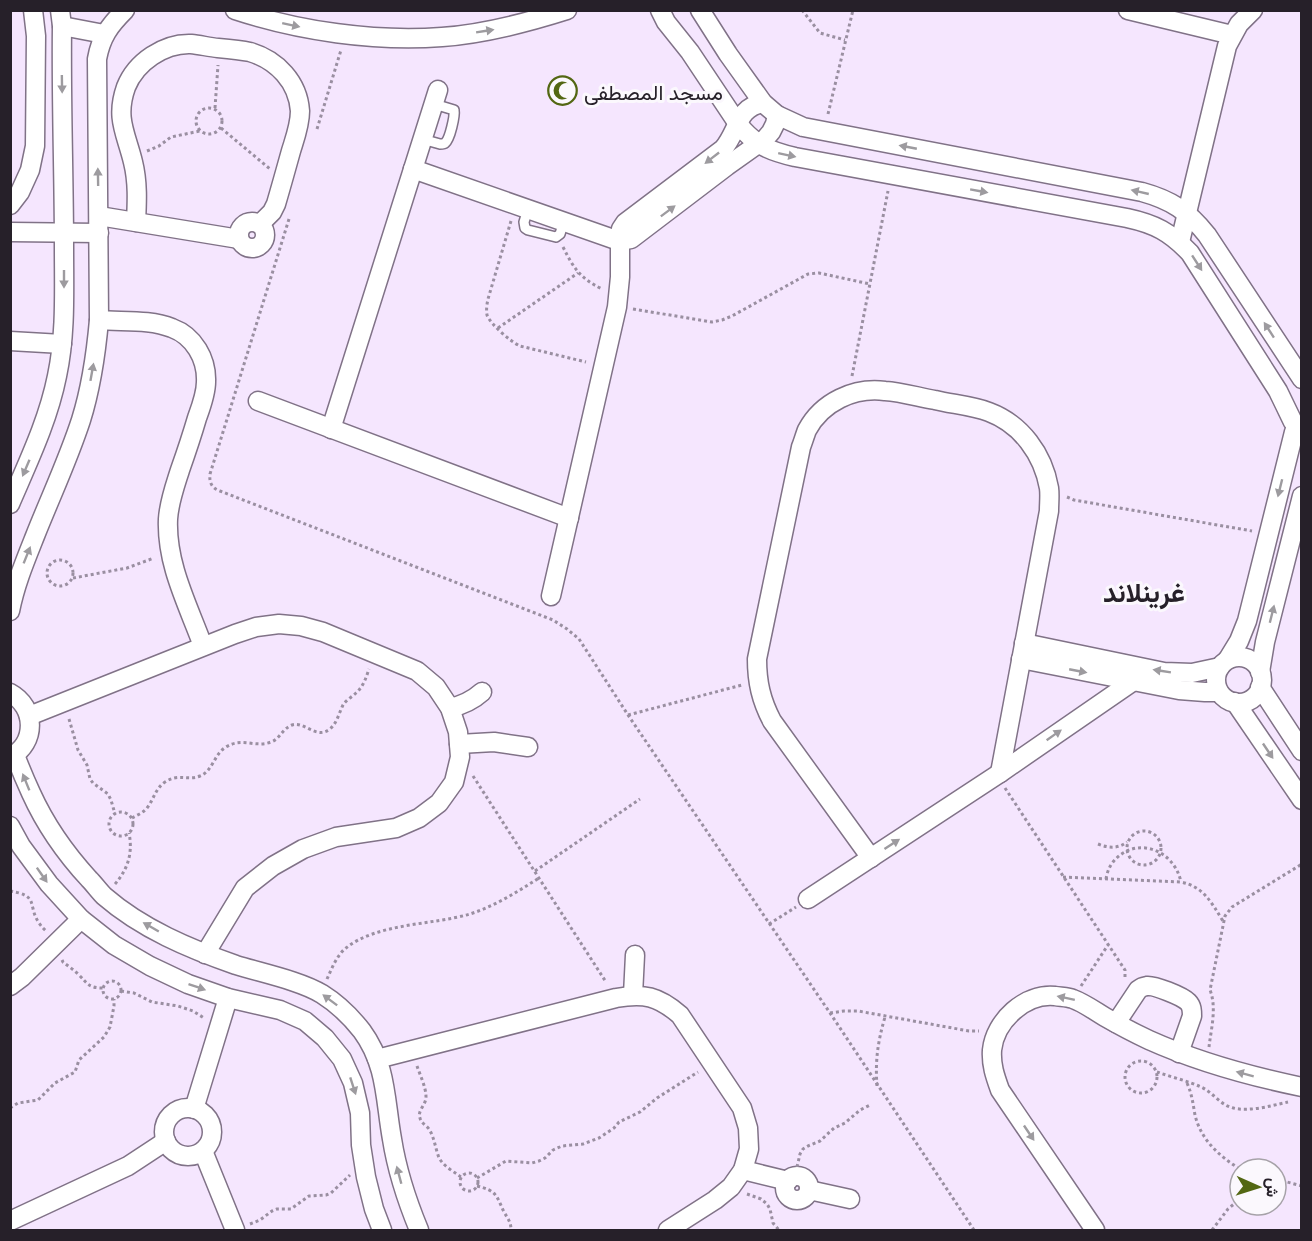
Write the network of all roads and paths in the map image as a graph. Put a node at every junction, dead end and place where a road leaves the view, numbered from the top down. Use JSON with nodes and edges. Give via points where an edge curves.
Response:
{"nodes":[{"id":1,"x":33,"y":10,"type":"edge"},
{"id":2,"x":125,"y":10,"type":"edge"},
{"id":3,"x":235,"y":10,"type":"edge"},
{"id":4,"x":567,"y":10,"type":"edge"},
{"id":5,"x":660,"y":10,"type":"edge"},
{"id":6,"x":700,"y":10,"type":"edge"},
{"id":7,"x":802,"y":10,"type":"edge"},
{"id":8,"x":853,"y":10,"type":"edge"},
{"id":9,"x":1128,"y":10,"type":"edge"},
{"id":10,"x":1253,"y":10,"type":"edge"},
{"id":11,"x":261,"y":14,"type":"edge"},
{"id":12,"x":61,"y":18,"type":"edge"},
{"id":13,"x":104,"y":34,"type":"junction"},
{"id":14,"x":346,"y":34,"type":"junction"},
{"id":15,"x":715,"y":35,"type":"junction"},
{"id":16,"x":1232,"y":35,"type":"junction"},
{"id":17,"x":846,"y":41,"type":"junction"},
{"id":18,"x":219,"y":48,"type":"junction"},
{"id":19,"x":690,"y":52,"type":"junction"},
{"id":20,"x":728,"y":54,"type":"junction"},
{"id":21,"x":703,"y":72,"type":"junction"},
{"id":22,"x":436,"y":97,"type":"dead end"},
{"id":23,"x":763,"y":103,"type":"junction"},
{"id":24,"x":215,"y":108,"type":"junction"},
{"id":25,"x":777,"y":115,"type":"junction"},
{"id":26,"x":738,"y":124,"type":"junction"},
{"id":27,"x":221,"y":128,"type":"junction"},
{"id":28,"x":817,"y":130,"type":"junction"},
{"id":29,"x":200,"y":131,"type":"junction"},
{"id":30,"x":315,"y":136,"type":"dead end"},
{"id":31,"x":758,"y":144,"type":"junction"},
{"id":32,"x":131,"y":155,"type":"junction"},
{"id":33,"x":413,"y":169,"type":"junction"},
{"id":34,"x":891,"y":174,"type":"junction"},
{"id":35,"x":283,"y":180,"type":"junction"},
{"id":36,"x":10,"y":205,"type":"edge"},
{"id":37,"x":522,"y":207,"type":"junction"},
{"id":38,"x":1186,"y":212,"type":"junction"},
{"id":39,"x":290,"y":216,"type":"dead end"},
{"id":40,"x":136,"y":222,"type":"junction"},
{"id":41,"x":99,"y":224,"type":"junction"},
{"id":42,"x":561,"y":229,"type":"junction"},
{"id":43,"x":10,"y":232,"type":"edge"},
{"id":44,"x":64,"y":232,"type":"junction"},
{"id":45,"x":620,"y":241,"type":"junction"},
{"id":46,"x":1180,"y":242,"type":"junction"},
{"id":47,"x":578,"y":273,"type":"junction"},
{"id":48,"x":870,"y":284,"type":"junction"},
{"id":49,"x":618,"y":300,"type":"junction"},
{"id":50,"x":99,"y":320,"type":"junction"},
{"id":51,"x":498,"y":328,"type":"junction"},
{"id":52,"x":10,"y":341,"type":"edge"},
{"id":53,"x":62,"y":344,"type":"junction"},
{"id":54,"x":603,"y":366,"type":"junction"},
{"id":55,"x":1302,"y":379,"type":"edge"},
{"id":56,"x":849,"y":394,"type":"junction"},
{"id":57,"x":258,"y":401,"type":"dead end"},
{"id":58,"x":1298,"y":426,"type":"edge"},
{"id":59,"x":331,"y":429,"type":"junction"},
{"id":60,"x":1049,"y":490,"type":"junction"},
{"id":61,"x":1302,"y":496,"type":"edge"},
{"id":62,"x":10,"y":504,"type":"edge"},
{"id":63,"x":569,"y":518,"type":"junction"},
{"id":64,"x":1269,"y":533,"type":"junction"},
{"id":65,"x":170,"y":553,"type":"junction"},
{"id":66,"x":73,"y":578,"type":"junction"},
{"id":67,"x":551,"y":596,"type":"dead end"},
{"id":68,"x":10,"y":611,"type":"edge"},
{"id":69,"x":203,"y":646,"type":"junction"},
{"id":70,"x":1022,"y":651,"type":"junction"},
{"id":71,"x":374,"y":653,"type":"junction"},
{"id":72,"x":1224,"y":663,"type":"junction"},
{"id":73,"x":1260,"y":679,"type":"junction"},
{"id":74,"x":1132,"y":682,"type":"junction"},
{"id":75,"x":759,"y":691,"type":"junction"},
{"id":76,"x":482,"y":692,"type":"dead end"},
{"id":77,"x":1219,"y":692,"type":"junction"},
{"id":78,"x":10,"y":693,"type":"edge"},
{"id":79,"x":64,"y":702,"type":"junction"},
{"id":80,"x":1235,"y":702,"type":"junction"},
{"id":81,"x":450,"y":708,"type":"junction"},
{"id":82,"x":628,"y":715,"type":"junction"},
{"id":83,"x":29,"y":716,"type":"junction"},
{"id":84,"x":528,"y":747,"type":"dead end"},
{"id":85,"x":460,"y":751,"type":"junction"},
{"id":86,"x":1302,"y":751,"type":"edge"},
{"id":87,"x":13,"y":756,"type":"edge"},
{"id":88,"x":998,"y":774,"type":"junction"},
{"id":89,"x":640,"y":799,"type":"dead end"},
{"id":90,"x":1302,"y":800,"type":"edge"},
{"id":91,"x":116,"y":814,"type":"junction"},
{"id":92,"x":132,"y":818,"type":"junction"},
{"id":93,"x":10,"y":825,"type":"edge"},
{"id":94,"x":129,"y":833,"type":"junction"},
{"id":95,"x":1128,"y":841,"type":"junction"},
{"id":96,"x":1098,"y":844,"type":"dead end"},
{"id":97,"x":1128,"y":851,"type":"junction"},
{"id":98,"x":1161,"y":852,"type":"junction"},
{"id":99,"x":871,"y":858,"type":"junction"},
{"id":100,"x":1302,"y":864,"type":"edge"},
{"id":101,"x":535,"y":872,"type":"junction"},
{"id":102,"x":1064,"y":877,"type":"junction"},
{"id":103,"x":539,"y":878,"type":"junction"},
{"id":104,"x":1106,"y":879,"type":"junction"},
{"id":105,"x":1181,"y":882,"type":"junction"},
{"id":106,"x":10,"y":891,"type":"edge"},
{"id":107,"x":104,"y":895,"type":"junction"},
{"id":108,"x":808,"y":899,"type":"joint"},
{"id":109,"x":81,"y":920,"type":"junction"},
{"id":110,"x":1223,"y":921,"type":"junction"},
{"id":111,"x":769,"y":924,"type":"junction"},
{"id":112,"x":56,"y":943,"type":"junction"},
{"id":113,"x":1108,"y":945,"type":"junction"},
{"id":114,"x":205,"y":954,"type":"junction"},
{"id":115,"x":635,"y":955,"type":"dead end"},
{"id":116,"x":1124,"y":980,"type":"dead end"},
{"id":117,"x":10,"y":986,"type":"edge"},
{"id":118,"x":103,"y":988,"type":"junction"},
{"id":119,"x":121,"y":991,"type":"junction"},
{"id":120,"x":321,"y":993,"type":"junction"},
{"id":121,"x":625,"y":996,"type":"junction"},
{"id":122,"x":228,"y":998,"type":"junction"},
{"id":123,"x":114,"y":999,"type":"junction"},
{"id":124,"x":1073,"y":999,"type":"junction"},
{"id":125,"x":830,"y":1013,"type":"junction"},
{"id":126,"x":885,"y":1017,"type":"junction"},
{"id":127,"x":1116,"y":1023,"type":"junction"},
{"id":128,"x":220,"y":1024,"type":"junction"},
{"id":129,"x":983,"y":1028,"type":"dead end"},
{"id":130,"x":412,"y":1050,"type":"junction"},
{"id":131,"x":1179,"y":1053,"type":"junction"},
{"id":132,"x":377,"y":1059,"type":"junction"},
{"id":133,"x":712,"y":1063,"type":"junction"},
{"id":134,"x":1221,"y":1068,"type":"junction"},
{"id":135,"x":1157,"y":1072,"type":"junction"},
{"id":136,"x":1188,"y":1083,"type":"junction"},
{"id":137,"x":877,"y":1086,"type":"junction"},
{"id":138,"x":1296,"y":1094,"type":"edge"},
{"id":139,"x":870,"y":1106,"type":"dead end"},
{"id":140,"x":10,"y":1108,"type":"edge"},
{"id":141,"x":194,"y":1109,"type":"junction"},
{"id":142,"x":166,"y":1141,"type":"junction"},
{"id":143,"x":203,"y":1151,"type":"junction"},
{"id":144,"x":1228,"y":1160,"type":"edge"},
{"id":145,"x":364,"y":1166,"type":"junction"},
{"id":146,"x":743,"y":1170,"type":"junction"},
{"id":147,"x":461,"y":1177,"type":"junction"},
{"id":148,"x":477,"y":1178,"type":"junction"},
{"id":149,"x":798,"y":1182,"type":"junction"},
{"id":150,"x":477,"y":1186,"type":"junction"},
{"id":151,"x":731,"y":1187,"type":"junction"},
{"id":152,"x":850,"y":1199,"type":"dead end"},
{"id":153,"x":1228,"y":1209,"type":"edge"},
{"id":154,"x":10,"y":1221,"type":"edge"},
{"id":155,"x":235,"y":1230,"type":"edge"},
{"id":156,"x":382,"y":1230,"type":"edge"},
{"id":157,"x":419,"y":1230,"type":"edge"},
{"id":158,"x":511,"y":1230,"type":"edge"},
{"id":159,"x":668,"y":1230,"type":"edge"},
{"id":160,"x":779,"y":1230,"type":"edge"},
{"id":161,"x":974,"y":1230,"type":"edge"},
{"id":162,"x":1095,"y":1230,"type":"edge"},
{"id":163,"x":1212,"y":1230,"type":"edge"}],
"edges":[{"from":1,"to":36,"type":"street","via":[[35,146],[30,170]]},
{"from":2,"to":13,"type":"street"},
{"from":3,"to":11,"type":"street"},
{"from":14,"to":4,"type":"street","one_way":true,"via":[[441,37],[489,31]]},
{"from":5,"to":19,"type":"street"},
{"from":6,"to":15,"type":"street"},
{"from":7,"to":17,"type":"path","via":[[820,33]]},
{"from":8,"to":17,"type":"path"},
{"from":9,"to":16,"type":"street"},
{"from":10,"to":16,"type":"street"},
{"from":11,"to":14,"type":"street","one_way":true,"via":[[320,31]]},
{"from":12,"to":13,"type":"street"},
{"from":12,"to":44,"type":"street","one_way":true},
{"from":41,"to":13,"type":"street","one_way":true,"via":[[97,59]]},
{"from":14,"to":30,"type":"path"},
{"from":15,"to":19,"type":"street"},
{"from":15,"to":20,"type":"street"},
{"from":16,"to":38,"type":"street"},
{"from":17,"to":28,"type":"path","via":[[827,118]]},
{"from":18,"to":24,"type":"path"},
{"from":18,"to":32,"type":"street","via":[[174,46],[153,55],[136,70],[127,84],[121,114]]},
{"from":18,"to":35,"type":"street","via":[[264,57],[290,80],[300,112]]},
{"from":19,"to":21,"type":"street"},
{"from":20,"to":21,"type":"street"},
{"from":20,"to":23,"type":"street"},
{"from":21,"to":26,"type":"street"},
{"from":22,"to":33,"type":"street"},
{"from":23,"to":25,"type":"street"},
{"from":23,"to":26,"type":"street","via":[[747,109]]},
{"from":24,"to":27,"type":"path","via":[[223,119]]},
{"from":24,"to":29,"type":"path","via":[[205,108],[198,114],[196,123]]},
{"from":25,"to":28,"type":"street"},
{"from":25,"to":31,"type":"street","via":[[771,132]]},
{"from":26,"to":31,"type":"street"},
{"from":26,"to":45,"type":"street","one_way":true,"via":[[723,149],[625,223]]},
{"from":27,"to":29,"type":"path","via":[[209,135]]},
{"from":27,"to":35,"type":"path"},
{"from":38,"to":28,"type":"street","one_way":true,"via":[[1142,192]]},
{"from":29,"to":32,"type":"path","via":[[171,137],[151,150]]},
{"from":31,"to":34,"type":"street","one_way":true,"via":[[780,154]]},
{"from":45,"to":31,"type":"street","one_way":true,"via":[[631,239]]},
{"from":32,"to":40,"type":"street","via":[[137,183]]},
{"from":33,"to":37,"type":"street"},
{"from":33,"to":59,"type":"street"},
{"from":34,"to":46,"type":"street","one_way":true,"via":[[1146,222]]},
{"from":34,"to":48,"type":"path"},
{"from":35,"to":40,"type":"street","via":[[276,204],[260,224],[265,234],[256,247],[248,247],[239,239]]},
{"from":37,"to":42,"type":"street"},
{"from":37,"to":51,"type":"path","via":[[486,309],[488,318]]},
{"from":38,"to":46,"type":"street"},
{"from":55,"to":38,"type":"street","one_way":true,"via":[[1207,235]]},
{"from":39,"to":82,"type":"path","via":[[210,474],[211,485],[553,620],[579,639]]},
{"from":40,"to":41,"type":"street"},
{"from":41,"to":44,"type":"street"},
{"from":41,"to":50,"type":"street"},
{"from":42,"to":45,"type":"street"},
{"from":42,"to":47,"type":"path"},
{"from":43,"to":44,"type":"street"},
{"from":44,"to":53,"type":"street","one_way":true},
{"from":45,"to":49,"type":"street"},
{"from":46,"to":58,"type":"street","one_way":true,"via":[[1190,252]]},
{"from":47,"to":49,"type":"path"},
{"from":47,"to":51,"type":"path"},
{"from":48,"to":49,"type":"path","via":[[808,274],[732,316],[712,322]]},
{"from":48,"to":56,"type":"path"},
{"from":49,"to":54,"type":"street"},
{"from":50,"to":65,"type":"street","via":[[157,323],[174,328],[188,337],[205,367],[207,384],[203,400],[171,498]]},
{"from":68,"to":50,"type":"street","one_way":true,"via":[[21,571],[81,420],[90,388]]},
{"from":51,"to":54,"type":"path","via":[[520,346]]},
{"from":52,"to":53,"type":"street"},
{"from":53,"to":62,"type":"street","one_way":true,"via":[[49,408]]},
{"from":54,"to":63,"type":"street"},
{"from":56,"to":60,"type":"street","via":[[885,391],[988,411],[1007,420],[1036,450]]},
{"from":56,"to":75,"type":"street","via":[[818,415],[801,447],[757,659]]},
{"from":57,"to":59,"type":"street"},
{"from":58,"to":64,"type":"street","one_way":true},
{"from":59,"to":63,"type":"street"},
{"from":60,"to":64,"type":"path","via":[[1074,500]]},
{"from":60,"to":70,"type":"street","via":[[1049,511]]},
{"from":73,"to":61,"type":"street","one_way":true,"via":[[1265,642]]},
{"from":63,"to":67,"type":"street"},
{"from":64,"to":72,"type":"street","via":[[1247,621]]},
{"from":65,"to":66,"type":"path","via":[[127,568]]},
{"from":65,"to":69,"type":"street"},
{"from":66,"to":66,"type":"path","via":[[66,585],[57,586],[49,580],[49,567],[57,561],[66,562],[73,569]]},
{"from":69,"to":71,"type":"street","via":[[256,627],[279,624],[323,632]]},
{"from":69,"to":79,"type":"street"},
{"from":72,"to":70,"type":"street","one_way":true,"via":[[1192,672],[1164,672]]},
{"from":70,"to":74,"type":"street","one_way":true},
{"from":70,"to":88,"type":"street"},
{"from":71,"to":81,"type":"street","via":[[417,671],[436,687]]},
{"from":71,"to":92,"type":"path","via":[[363,685],[344,703],[329,730],[321,733],[293,725],[271,742],[242,742],[225,747],[200,777],[177,777],[163,783],[148,807]]},
{"from":72,"to":73,"type":"street","via":[[1235,657],[1250,660]]},
{"from":72,"to":77,"type":"street","via":[[1216,679]]},
{"from":73,"to":80,"type":"street","via":[[1258,693],[1248,701]]},
{"from":73,"to":86,"type":"street"},
{"from":74,"to":77,"type":"street"},
{"from":88,"to":74,"type":"street","one_way":true},
{"from":75,"to":82,"type":"path","via":[[739,685]]},
{"from":75,"to":99,"type":"street","via":[[772,721]]},
{"from":76,"to":81,"type":"street","via":[[473,700]]},
{"from":77,"to":80,"type":"street"},
{"from":78,"to":83,"type":"street","via":[[25,705]]},
{"from":79,"to":83,"type":"street"},
{"from":79,"to":91,"type":"path","via":[[90,779],[108,794]]},
{"from":80,"to":90,"type":"street","one_way":true},
{"from":81,"to":85,"type":"street"},
{"from":82,"to":111,"type":"path"},
{"from":83,"to":87,"type":"street","via":[[28,738]]},
{"from":84,"to":85,"type":"street","via":[[494,742]]},
{"from":85,"to":101,"type":"path"},
{"from":85,"to":114,"type":"street","via":[[454,782],[439,802],[419,818],[396,828],[336,837],[273,866],[245,888]]},
{"from":107,"to":87,"type":"street","one_way":true,"via":[[52,830]]},
{"from":99,"to":88,"type":"street","one_way":true},
{"from":88,"to":102,"type":"path"},
{"from":89,"to":101,"type":"path"},
{"from":91,"to":92,"type":"path","via":[[126,813]]},
{"from":91,"to":94,"type":"path","via":[[110,820],[111,829],[121,836]]},
{"from":92,"to":94,"type":"path"},
{"from":93,"to":109,"type":"street","one_way":true,"via":[[49,884]]},
{"from":94,"to":107,"type":"path","via":[[127,867]]},
{"from":95,"to":96,"type":"path","via":[[1110,847]]},
{"from":95,"to":97,"type":"path"},
{"from":95,"to":98,"type":"path","via":[[1137,832],[1150,831],[1160,840]]},
{"from":97,"to":98,"type":"path","via":[[1144,848]]},
{"from":97,"to":98,"type":"path","via":[[1131,859],[1144,865],[1151,864]]},
{"from":97,"to":104,"type":"path","via":[[1113,862]]},
{"from":98,"to":105,"type":"path","via":[[1174,865]]},
{"from":99,"to":108,"type":"street"},
{"from":100,"to":110,"type":"path","via":[[1232,907]]},
{"from":101,"to":103,"type":"path"},
{"from":102,"to":104,"type":"path"},
{"from":102,"to":113,"type":"path"},
{"from":103,"to":120,"type":"path","via":[[470,914],[365,937],[345,948]]},
{"from":103,"to":121,"type":"path"},
{"from":104,"to":105,"type":"path"},
{"from":105,"to":110,"type":"path","via":[[1203,892]]},
{"from":106,"to":112,"type":"path","via":[[28,897],[38,922]]},
{"from":114,"to":107,"type":"street","one_way":true,"via":[[170,938]]},
{"from":108,"to":111,"type":"path"},
{"from":109,"to":112,"type":"street"},
{"from":109,"to":122,"type":"street","one_way":true,"via":[[150,966]]},
{"from":110,"to":134,"type":"path","via":[[1210,990],[1213,1010],[1208,1050]]},
{"from":111,"to":125,"type":"path"},
{"from":112,"to":117,"type":"street"},
{"from":112,"to":118,"type":"path","via":[[63,963],[90,986]]},
{"from":113,"to":116,"type":"path","via":[[1125,970]]},
{"from":113,"to":124,"type":"path"},
{"from":114,"to":120,"type":"street"},
{"from":115,"to":121,"type":"street"},
{"from":118,"to":119,"type":"path","via":[[114,981]]},
{"from":118,"to":123,"type":"path","via":[[105,995]]},
{"from":119,"to":123,"type":"path"},
{"from":119,"to":128,"type":"path","via":[[185,1008]]},
{"from":132,"to":120,"type":"street","one_way":true,"via":[[363,1033]]},
{"from":121,"to":130,"type":"street"},
{"from":121,"to":133,"type":"street","via":[[651,997],[667,1004],[680,1015]]},
{"from":122,"to":128,"type":"street"},
{"from":122,"to":145,"type":"street","one_way":true,"via":[[280,1010],[305,1021],[325,1038],[342,1059],[353,1083]]},
{"from":123,"to":140,"type":"path","via":[[110,1027],[79,1060],[75,1072],[38,1100]]},
{"from":124,"to":127,"type":"street"},
{"from":124,"to":162,"type":"street","one_way":true,"via":[[1052,995],[1031,1000],[1012,1011],[999,1028],[992,1048],[993,1070],[1000,1090]]},
{"from":125,"to":126,"type":"path","via":[[858,1011]]},
{"from":125,"to":137,"type":"path"},
{"from":126,"to":129,"type":"path","via":[[969,1031]]},
{"from":126,"to":137,"type":"path","via":[[877,1051]]},
{"from":127,"to":131,"type":"street"},
{"from":127,"to":131,"type":"street","via":[[1143,987],[1155,987],[1185,1000],[1192,1016]]},
{"from":128,"to":141,"type":"street"},
{"from":130,"to":132,"type":"street"},
{"from":130,"to":147,"type":"path","via":[[426,1092],[419,1117],[428,1127],[438,1157]]},
{"from":131,"to":134,"type":"street"},
{"from":157,"to":132,"type":"street","one_way":true,"via":[[398,1170]]},
{"from":133,"to":146,"type":"street","via":[[742,1108],[748,1128],[749,1149]]},
{"from":133,"to":148,"type":"path","via":[[599,1138],[562,1146],[532,1163],[506,1161]]},
{"from":138,"to":134,"type":"street","one_way":true},
{"from":135,"to":135,"type":"path","via":[[1158,1078],[1148,1092],[1131,1089],[1125,1079],[1128,1068],[1138,1061],[1149,1063]]},
{"from":135,"to":136,"type":"path"},
{"from":136,"to":138,"type":"path","via":[[1208,1091],[1231,1108],[1242,1110]]},
{"from":136,"to":144,"type":"path","via":[[1205,1139]]},
{"from":137,"to":161,"type":"path"},
{"from":139,"to":149,"type":"path","via":[[803,1149]]},
{"from":141,"to":142,"type":"street","via":[[177,1111],[171,1117],[166,1124]]},
{"from":141,"to":143,"type":"street","via":[[211,1124],[211,1139]]},
{"from":142,"to":143,"type":"street","via":[[178,1154],[187,1156]]},
{"from":142,"to":154,"type":"street","via":[[128,1166]]},
{"from":143,"to":155,"type":"street"},
{"from":145,"to":155,"type":"path","via":[[331,1193],[309,1196],[291,1209],[277,1209]]},
{"from":145,"to":156,"type":"street"},
{"from":146,"to":149,"type":"street"},
{"from":146,"to":151,"type":"street"},
{"from":147,"to":148,"type":"path","via":[[468,1173]]},
{"from":147,"to":150,"type":"path","via":[[460,1184],[465,1190]]},
{"from":148,"to":150,"type":"path"},
{"from":149,"to":152,"type":"street"},
{"from":150,"to":158,"type":"path","via":[[495,1193]]},
{"from":151,"to":159,"type":"street"},
{"from":151,"to":160,"type":"path","via":[[767,1204]]},
{"from":153,"to":163,"type":"path"}]}
